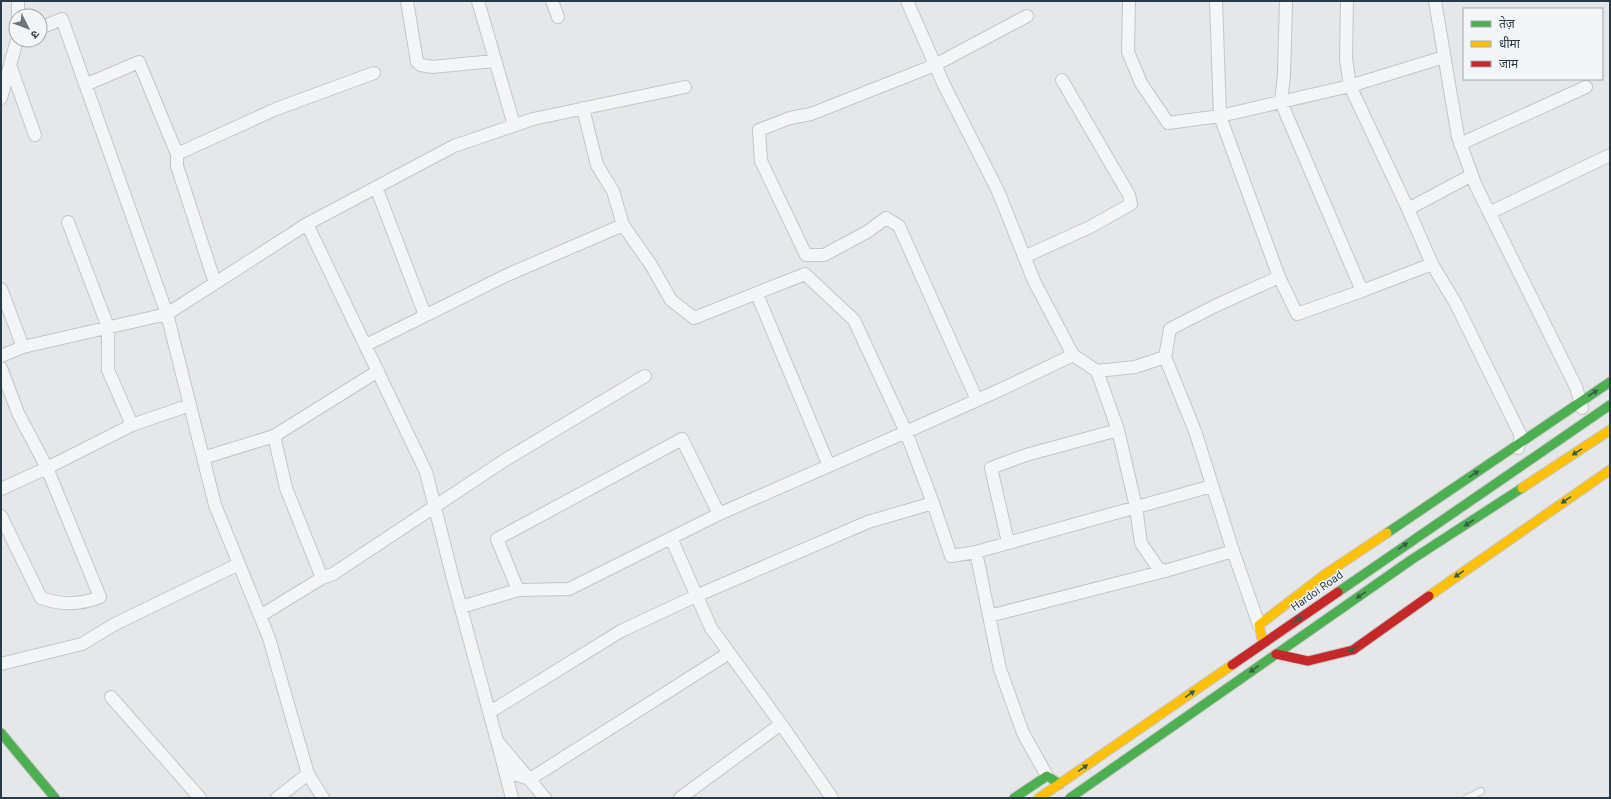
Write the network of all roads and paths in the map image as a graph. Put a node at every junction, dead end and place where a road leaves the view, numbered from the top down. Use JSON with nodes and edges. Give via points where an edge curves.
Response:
{"nodes":[{"id":1,"x":407,"y":1,"type":"edge"},
{"id":2,"x":478,"y":1,"type":"edge"},
{"id":3,"x":552,"y":1,"type":"edge"},
{"id":4,"x":907,"y":1,"type":"edge"},
{"id":5,"x":1129,"y":1,"type":"edge"},
{"id":6,"x":1216,"y":1,"type":"edge"},
{"id":7,"x":1286,"y":1,"type":"edge"},
{"id":8,"x":1347,"y":1,"type":"edge"},
{"id":9,"x":1435,"y":1,"type":"edge"},
{"id":10,"x":1027,"y":16,"type":"dead end"},
{"id":11,"x":558,"y":17,"type":"dead end"},
{"id":12,"x":48,"y":25,"type":"edge"},
{"id":13,"x":15,"y":48,"type":"edge"},
{"id":14,"x":1444,"y":57,"type":"junction"},
{"id":15,"x":494,"y":61,"type":"junction"},
{"id":16,"x":935,"y":64,"type":"junction"},
{"id":17,"x":10,"y":65,"type":"junction"},
{"id":18,"x":374,"y":73,"type":"dead end"},
{"id":19,"x":1062,"y":80,"type":"dead end"},
{"id":20,"x":85,"y":85,"type":"junction"},
{"id":21,"x":1350,"y":86,"type":"junction"},
{"id":22,"x":685,"y":87,"type":"dead end"},
{"id":23,"x":1586,"y":87,"type":"dead end"},
{"id":24,"x":1,"y":98,"type":"edge"},
{"id":25,"x":1281,"y":102,"type":"junction"},
{"id":26,"x":583,"y":108,"type":"junction"},
{"id":27,"x":1220,"y":116,"type":"junction"},
{"id":28,"x":514,"y":125,"type":"junction"},
{"id":29,"x":35,"y":135,"type":"dead end"},
{"id":30,"x":1460,"y":144,"type":"junction"},
{"id":31,"x":177,"y":154,"type":"junction"},
{"id":32,"x":1610,"y":155,"type":"edge"},
{"id":33,"x":1472,"y":175,"type":"junction"},
{"id":34,"x":376,"y":187,"type":"junction"},
{"id":35,"x":1408,"y":209,"type":"junction"},
{"id":36,"x":1489,"y":213,"type":"junction"},
{"id":37,"x":68,"y":222,"type":"dead end"},
{"id":38,"x":307,"y":224,"type":"junction"},
{"id":39,"x":623,"y":225,"type":"junction"},
{"id":40,"x":1024,"y":257,"type":"junction"},
{"id":41,"x":1432,"y":264,"type":"junction"},
{"id":42,"x":1279,"y":277,"type":"junction"},
{"id":43,"x":215,"y":283,"type":"junction"},
{"id":44,"x":1,"y":289,"type":"edge"},
{"id":45,"x":1362,"y":291,"type":"junction"},
{"id":46,"x":757,"y":294,"type":"junction"},
{"id":47,"x":167,"y":314,"type":"junction"},
{"id":48,"x":425,"y":315,"type":"junction"},
{"id":49,"x":108,"y":327,"type":"junction"},
{"id":50,"x":366,"y":345,"type":"junction"},
{"id":51,"x":23,"y":347,"type":"junction"},
{"id":52,"x":1073,"y":355,"type":"junction"},
{"id":53,"x":1,"y":356,"type":"edge"},
{"id":54,"x":1165,"y":357,"type":"junction"},
{"id":55,"x":1,"y":368,"type":"edge"},
{"id":56,"x":378,"y":371,"type":"junction"},
{"id":57,"x":1097,"y":371,"type":"junction"},
{"id":58,"x":645,"y":376,"type":"dead end"},
{"id":59,"x":1610,"y":382,"type":"edge"},
{"id":60,"x":977,"y":400,"type":"junction"},
{"id":61,"x":1580,"y":402,"type":"junction"},
{"id":62,"x":190,"y":405,"type":"junction"},
{"id":63,"x":1610,"y":405,"type":"edge"},
{"id":64,"x":1586,"y":421,"type":"junction"},
{"id":65,"x":132,"y":425,"type":"junction"},
{"id":66,"x":1118,"y":430,"type":"junction"},
{"id":67,"x":1610,"y":430,"type":"edge"},
{"id":68,"x":906,"y":432,"type":"junction"},
{"id":69,"x":274,"y":436,"type":"junction"},
{"id":70,"x":1519,"y":444,"type":"junction"},
{"id":71,"x":203,"y":458,"type":"junction"},
{"id":72,"x":829,"y":466,"type":"junction"},
{"id":73,"x":48,"y":468,"type":"junction"},
{"id":74,"x":1610,"y":470,"type":"edge"},
{"id":75,"x":1512,"y":472,"type":"junction"},
{"id":76,"x":1212,"y":486,"type":"junction"},
{"id":77,"x":1,"y":489,"type":"edge"},
{"id":78,"x":933,"y":503,"type":"junction"},
{"id":79,"x":1136,"y":507,"type":"junction"},
{"id":80,"x":435,"y":508,"type":"junction"},
{"id":81,"x":719,"y":514,"type":"junction"},
{"id":82,"x":1,"y":516,"type":"edge"},
{"id":83,"x":670,"y":538,"type":"junction"},
{"id":84,"x":1008,"y":542,"type":"junction"},
{"id":85,"x":976,"y":552,"type":"junction"},
{"id":86,"x":1233,"y":552,"type":"junction"},
{"id":87,"x":239,"y":564,"type":"junction"},
{"id":88,"x":1165,"y":571,"type":"junction"},
{"id":89,"x":322,"y":578,"type":"junction"},
{"id":90,"x":518,"y":590,"type":"junction"},
{"id":91,"x":696,"y":596,"type":"junction"},
{"id":92,"x":461,"y":607,"type":"junction"},
{"id":93,"x":260,"y":616,"type":"junction"},
{"id":94,"x":989,"y":616,"type":"junction"},
{"id":95,"x":1259,"y":625,"type":"junction"},
{"id":96,"x":1263,"y":643,"type":"junction"},
{"id":97,"x":729,"y":653,"type":"junction"},
{"id":98,"x":1276,"y":654,"type":"junction"},
{"id":99,"x":1,"y":664,"type":"edge"},
{"id":100,"x":112,"y":697,"type":"dead end"},
{"id":101,"x":490,"y":712,"type":"junction"},
{"id":102,"x":781,"y":724,"type":"junction"},
{"id":103,"x":1,"y":733,"type":"edge"},
{"id":104,"x":498,"y":741,"type":"junction"},
{"id":105,"x":506,"y":771,"type":"junction"},
{"id":106,"x":308,"y":774,"type":"junction"},
{"id":107,"x":1047,"y":776,"type":"junction"},
{"id":108,"x":530,"y":779,"type":"junction"},
{"id":109,"x":1060,"y":784,"type":"junction"},
{"id":110,"x":1481,"y":791,"type":"dead end"},
{"id":111,"x":829,"y":797,"type":"edge"},
{"id":112,"x":1072,"y":797,"type":"edge"},
{"id":113,"x":54,"y":798,"type":"edge"},
{"id":114,"x":200,"y":798,"type":"edge"},
{"id":115,"x":277,"y":798,"type":"edge"},
{"id":116,"x":323,"y":798,"type":"edge"},
{"id":117,"x":512,"y":798,"type":"edge"},
{"id":118,"x":545,"y":798,"type":"edge"},
{"id":119,"x":680,"y":798,"type":"edge"},
{"id":120,"x":1014,"y":798,"type":"edge"},
{"id":121,"x":1039,"y":798,"type":"edge"},
{"id":122,"x":1468,"y":798,"type":"edge"}],
"edges":[{"from":1,"to":15,"type":"street","via":[[417,62],[420,65],[432,67]]},
{"from":2,"to":15,"type":"street"},
{"from":3,"to":11,"type":"street"},
{"from":4,"to":16,"type":"street"},
{"from":5,"to":27,"type":"street","via":[[1128,52],[1141,83],[1168,123]]},
{"from":6,"to":27,"type":"street"},
{"from":7,"to":25,"type":"street"},
{"from":8,"to":21,"type":"street","via":[[1346,59]]},
{"from":9,"to":14,"type":"street"},
{"from":10,"to":16,"type":"street"},
{"from":12,"to":20,"type":"street","via":[[62,19]]},
{"from":13,"to":17,"type":"street"},
{"from":14,"to":21,"type":"street"},
{"from":14,"to":30,"type":"street"},
{"from":15,"to":28,"type":"street"},
{"from":16,"to":40,"type":"street","via":[[998,191]]},
{"from":16,"to":60,"type":"street","via":[[811,114],[790,118],[759,130],[761,162],[806,255],[824,255],[886,218],[899,226]]},
{"from":17,"to":24,"type":"street"},
{"from":17,"to":29,"type":"street"},
{"from":18,"to":31,"type":"street","via":[[276,108]]},
{"from":19,"to":40,"type":"street","via":[[1129,195],[1131,204],[1090,227]]},
{"from":20,"to":31,"type":"street","via":[[138,62]]},
{"from":20,"to":47,"type":"street"},
{"from":21,"to":25,"type":"street"},
{"from":21,"to":35,"type":"street"},
{"from":22,"to":26,"type":"street"},
{"from":23,"to":30,"type":"street"},
{"from":25,"to":27,"type":"street"},
{"from":25,"to":45,"type":"street"},
{"from":26,"to":28,"type":"street"},
{"from":26,"to":39,"type":"street","via":[[597,165],[613,192]]},
{"from":27,"to":42,"type":"street"},
{"from":28,"to":34,"type":"street","via":[[454,146]]},
{"from":30,"to":33,"type":"street"},
{"from":31,"to":43,"type":"street","via":[[177,166]]},
{"from":32,"to":36,"type":"street"},
{"from":33,"to":35,"type":"street"},
{"from":33,"to":36,"type":"street"},
{"from":34,"to":38,"type":"street"},
{"from":34,"to":48,"type":"street"},
{"from":35,"to":41,"type":"street"},
{"from":36,"to":61,"type":"street","via":[[1576,387]]},
{"from":37,"to":49,"type":"street"},
{"from":38,"to":43,"type":"street"},
{"from":38,"to":50,"type":"street"},
{"from":39,"to":46,"type":"street","via":[[651,265],[671,300],[694,318]]},
{"from":39,"to":48,"type":"street","via":[[507,275]]},
{"from":40,"to":52,"type":"street"},
{"from":41,"to":45,"type":"street"},
{"from":41,"to":70,"type":"street","via":[[1456,304],[1521,436]]},
{"from":42,"to":45,"type":"street","via":[[1297,314]]},
{"from":42,"to":54,"type":"street","via":[[1170,329]]},
{"from":43,"to":47,"type":"street"},
{"from":44,"to":51,"type":"street"},
{"from":46,"to":68,"type":"street","via":[[805,274],[854,320]]},
{"from":46,"to":72,"type":"street"},
{"from":47,"to":49,"type":"street"},
{"from":47,"to":62,"type":"street"},
{"from":48,"to":50,"type":"street"},
{"from":49,"to":51,"type":"street"},
{"from":49,"to":65,"type":"street","via":[[108,370]]},
{"from":50,"to":56,"type":"street"},
{"from":51,"to":53,"type":"street"},
{"from":52,"to":57,"type":"street"},
{"from":52,"to":60,"type":"street"},
{"from":54,"to":57,"type":"street","via":[[1135,366]]},
{"from":54,"to":76,"type":"street","via":[[1195,432]]},
{"from":55,"to":73,"type":"street","via":[[18,413]]},
{"from":56,"to":69,"type":"street"},
{"from":56,"to":80,"type":"street","via":[[426,472]]},
{"from":57,"to":66,"type":"street"},
{"from":58,"to":80,"type":"street","via":[[505,460]]},
{"from":61,"to":59,"type":"main road","one_way":true},
{"from":60,"to":68,"type":"street"},
{"from":61,"to":64,"type":"street"},
{"from":61,"to":70,"type":"main road"},
{"from":62,"to":65,"type":"street"},
{"from":62,"to":71,"type":"street"},
{"from":63,"to":64,"type":"main road","name":"Hardoi Road"},
{"from":64,"to":75,"type":"main road","name":"Hardoi Road"},
{"from":65,"to":73,"type":"street"},
{"from":66,"to":79,"type":"street"},
{"from":66,"to":84,"type":"street","via":[[1026,455],[991,468]]},
{"from":67,"to":98,"type":"main road","one_way":true,"via":[[1411,560]]},
{"from":68,"to":72,"type":"street"},
{"from":68,"to":78,"type":"street"},
{"from":69,"to":71,"type":"street"},
{"from":69,"to":89,"type":"street","via":[[286,488]]},
{"from":70,"to":75,"type":"street"},
{"from":95,"to":70,"type":"main road","one_way":true,"via":[[1324,576]]},
{"from":71,"to":87,"type":"street","via":[[215,505]]},
{"from":72,"to":81,"type":"street"},
{"from":73,"to":77,"type":"street"},
{"from":73,"to":82,"type":"street","via":[[100,596],[86,602],[55,603],[41,598]]},
{"from":74,"to":98,"type":"main road","one_way":true,"via":[[1353,650],[1308,661]]},
{"from":96,"to":75,"type":"main road","name":"Hardoi Road","one_way":true},
{"from":76,"to":79,"type":"street"},
{"from":76,"to":86,"type":"street"},
{"from":78,"to":85,"type":"street","via":[[951,556]]},
{"from":78,"to":91,"type":"street","via":[[868,522]]},
{"from":79,"to":84,"type":"street"},
{"from":79,"to":88,"type":"street","via":[[1141,543],[1158,568]]},
{"from":80,"to":89,"type":"street","via":[[333,574]]},
{"from":80,"to":92,"type":"street"},
{"from":81,"to":83,"type":"street"},
{"from":81,"to":90,"type":"street","via":[[682,439],[497,538]]},
{"from":83,"to":90,"type":"street","via":[[569,589]]},
{"from":83,"to":91,"type":"street"},
{"from":84,"to":85,"type":"street"},
{"from":85,"to":94,"type":"street"},
{"from":86,"to":88,"type":"street"},
{"from":86,"to":95,"type":"street"},
{"from":87,"to":93,"type":"street"},
{"from":87,"to":99,"type":"street","via":[[115,624],[82,644]]},
{"from":88,"to":94,"type":"street"},
{"from":89,"to":93,"type":"street"},
{"from":90,"to":92,"type":"street"},
{"from":91,"to":97,"type":"street","via":[[711,628]]},
{"from":91,"to":101,"type":"street","via":[[621,631]]},
{"from":92,"to":101,"type":"street"},
{"from":93,"to":106,"type":"street","via":[[269,638]]},
{"from":94,"to":107,"type":"street","via":[[1000,669],[1023,734]]},
{"from":95,"to":96,"type":"main road"},
{"from":109,"to":96,"type":"main road","name":"Hardoi Road","one_way":true},
{"from":97,"to":102,"type":"street"},
{"from":97,"to":108,"type":"street"},
{"from":98,"to":112,"type":"main road","one_way":true},
{"from":100,"to":114,"type":"street"},
{"from":101,"to":104,"type":"street"},
{"from":102,"to":111,"type":"street"},
{"from":102,"to":119,"type":"street"},
{"from":103,"to":113,"type":"main road"},
{"from":104,"to":105,"type":"street"},
{"from":104,"to":108,"type":"street"},
{"from":105,"to":108,"type":"street"},
{"from":105,"to":117,"type":"street"},
{"from":106,"to":115,"type":"street"},
{"from":106,"to":116,"type":"street"},
{"from":107,"to":109,"type":"main road"},
{"from":107,"to":120,"type":"main road"},
{"from":108,"to":118,"type":"street"},
{"from":109,"to":121,"type":"main road","name":"Hardoi Road"},
{"from":110,"to":122,"type":"lane"}]}
